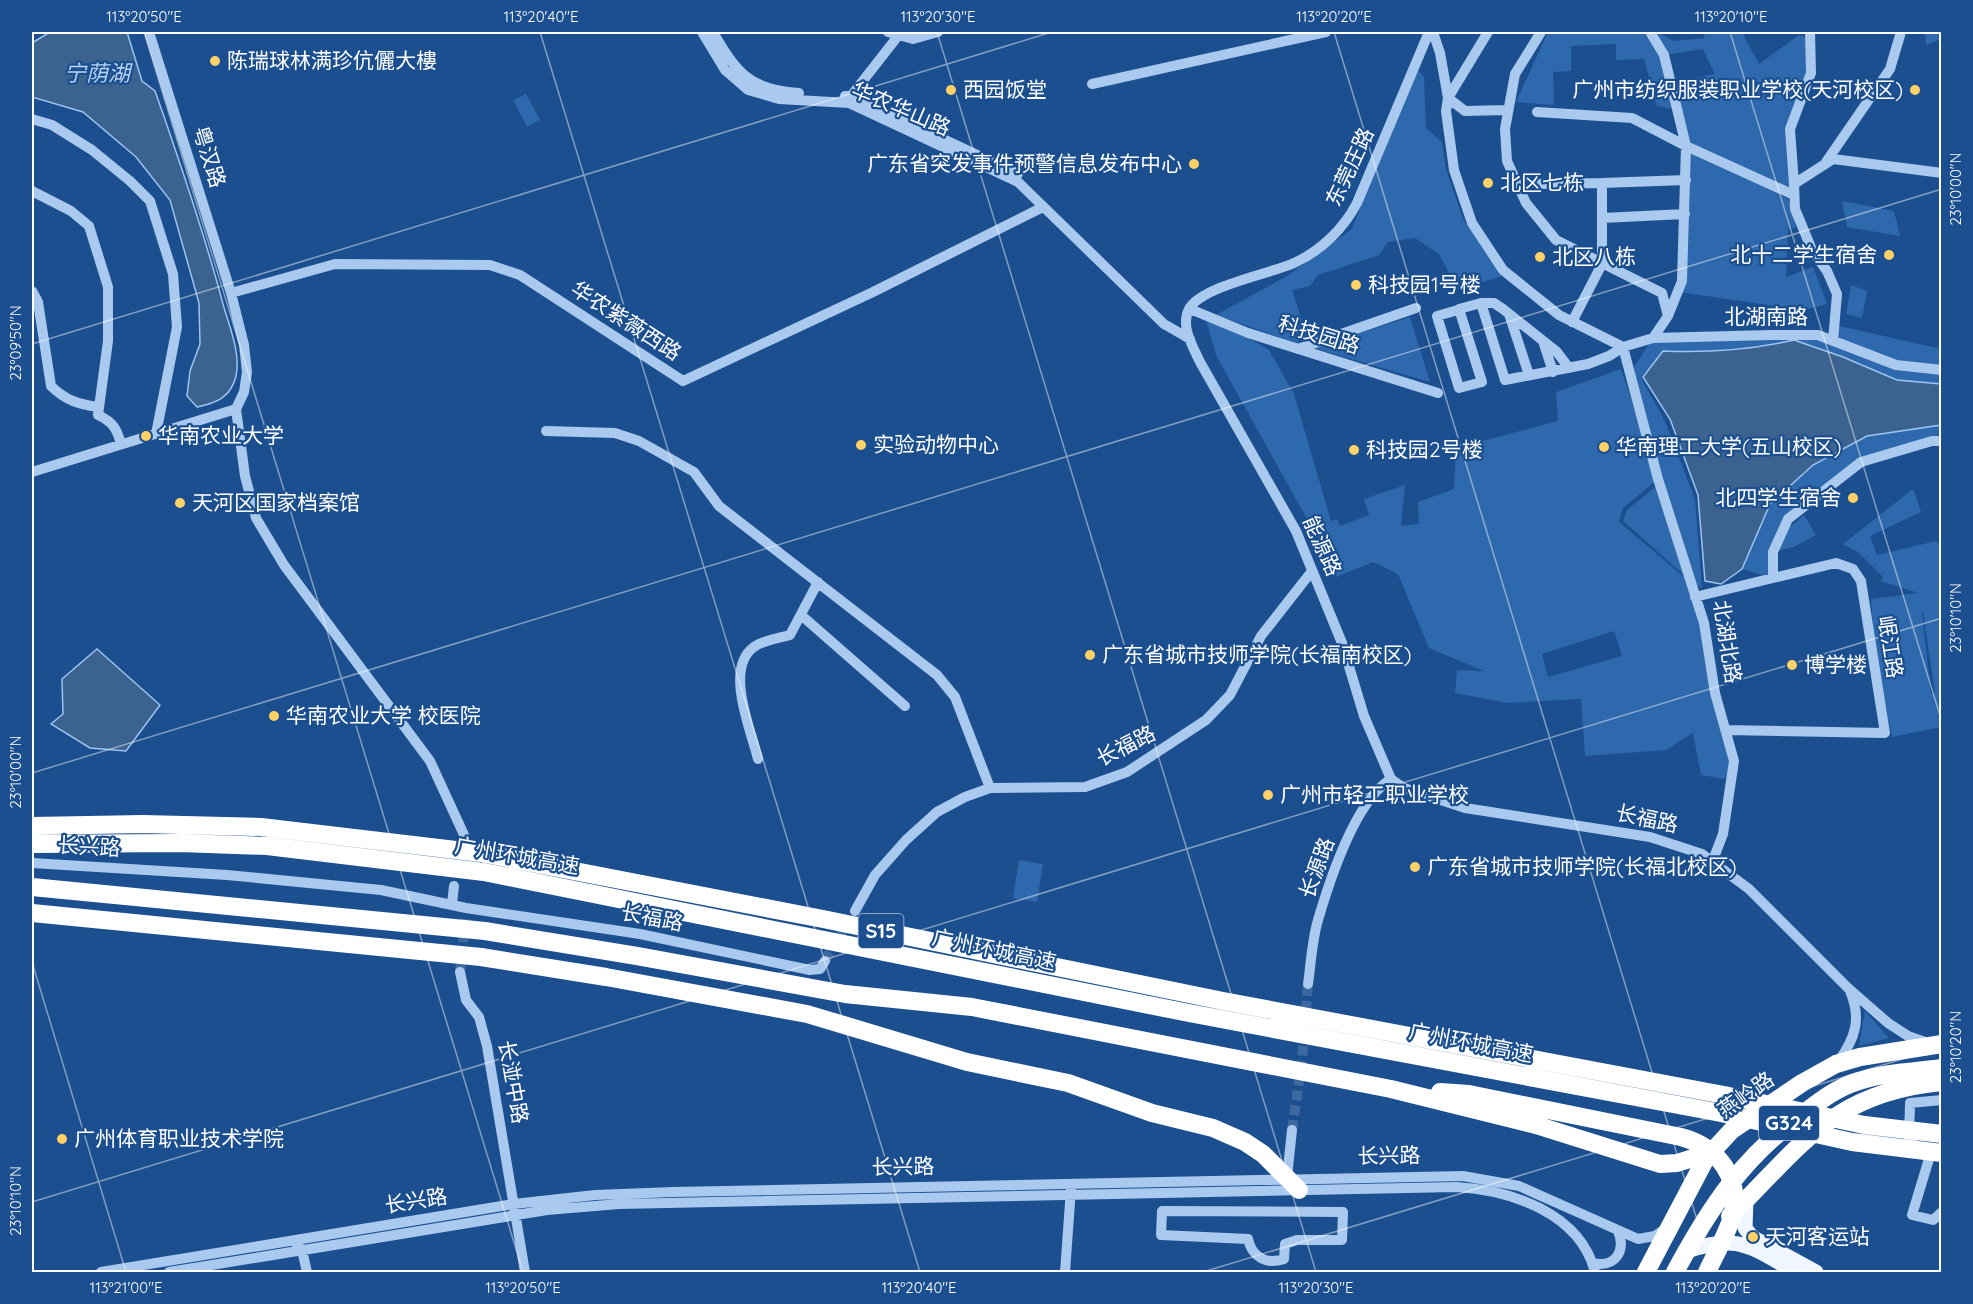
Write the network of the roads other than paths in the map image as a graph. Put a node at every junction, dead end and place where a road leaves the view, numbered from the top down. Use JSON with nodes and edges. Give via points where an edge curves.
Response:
{"nodes":[{"id":1,"x":149,"y":32,"type":"edge"},
{"id":2,"x":702,"y":32,"type":"edge"},
{"id":3,"x":713,"y":32,"type":"edge"},
{"id":4,"x":938,"y":32,"type":"edge"},
{"id":5,"x":1326,"y":32,"type":"edge"},
{"id":6,"x":1431,"y":32,"type":"edge"},
{"id":7,"x":1488,"y":32,"type":"edge"},
{"id":8,"x":1541,"y":32,"type":"edge"},
{"id":9,"x":1650,"y":32,"type":"edge"},
{"id":10,"x":1810,"y":32,"type":"edge"},
{"id":11,"x":1901,"y":32,"type":"edge"},
{"id":12,"x":893,"y":34,"type":"edge"},
{"id":13,"x":1092,"y":84,"type":"dead end"},
{"id":14,"x":751,"y":87,"type":"junction"},
{"id":15,"x":1448,"y":98,"type":"junction"},
{"id":16,"x":850,"y":100,"type":"junction"},
{"id":17,"x":1507,"y":110,"type":"junction"},
{"id":18,"x":1538,"y":112,"type":"dead end"},
{"id":19,"x":32,"y":119,"type":"edge"},
{"id":20,"x":1686,"y":146,"type":"junction"},
{"id":21,"x":1824,"y":165,"type":"junction"},
{"id":22,"x":1941,"y":172,"type":"edge"},
{"id":23,"x":1686,"y":180,"type":"junction"},
{"id":24,"x":1602,"y":183,"type":"junction"},
{"id":25,"x":1536,"y":184,"type":"dead end"},
{"id":26,"x":1794,"y":190,"type":"junction"},
{"id":27,"x":32,"y":191,"type":"edge"},
{"id":28,"x":1042,"y":207,"type":"junction"},
{"id":29,"x":1685,"y":214,"type":"junction"},
{"id":30,"x":1602,"y":218,"type":"junction"},
{"id":31,"x":1602,"y":264,"type":"junction"},
{"id":32,"x":32,"y":291,"type":"edge"},
{"id":33,"x":231,"y":293,"type":"junction"},
{"id":34,"x":1481,"y":303,"type":"junction"},
{"id":35,"x":1416,"y":308,"type":"dead end"},
{"id":36,"x":1190,"y":309,"type":"junction"},
{"id":37,"x":1459,"y":309,"type":"junction"},
{"id":38,"x":1509,"y":314,"type":"junction"},
{"id":39,"x":1668,"y":316,"type":"junction"},
{"id":40,"x":1572,"y":322,"type":"junction"},
{"id":41,"x":1653,"y":338,"type":"junction"},
{"id":42,"x":1190,"y":339,"type":"junction"},
{"id":43,"x":1543,"y":340,"type":"junction"},
{"id":44,"x":1833,"y":341,"type":"junction"},
{"id":45,"x":1623,"y":347,"type":"junction"},
{"id":46,"x":1298,"y":349,"type":"junction"},
{"id":47,"x":1569,"y":368,"type":"junction"},
{"id":48,"x":1941,"y":370,"type":"edge"},
{"id":49,"x":1552,"y":372,"type":"junction"},
{"id":50,"x":1529,"y":375,"type":"junction"},
{"id":51,"x":1438,"y":393,"type":"dead end"},
{"id":52,"x":97,"y":407,"type":"junction"},
{"id":53,"x":236,"y":409,"type":"junction"},
{"id":54,"x":546,"y":431,"type":"dead end"},
{"id":55,"x":156,"y":434,"type":"junction"},
{"id":56,"x":1941,"y":441,"type":"edge"},
{"id":57,"x":122,"y":444,"type":"junction"},
{"id":58,"x":32,"y":472,"type":"edge"},
{"id":59,"x":1853,"y":569,"type":"joint"},
{"id":60,"x":1312,"y":572,"type":"junction"},
{"id":61,"x":1773,"y":578,"type":"junction"},
{"id":62,"x":818,"y":582,"type":"junction"},
{"id":63,"x":1695,"y":597,"type":"junction"},
{"id":64,"x":801,"y":615,"type":"junction"},
{"id":65,"x":905,"y":706,"type":"dead end"},
{"id":66,"x":1726,"y":730,"type":"junction"},
{"id":67,"x":758,"y":759,"type":"dead end"},
{"id":68,"x":1392,"y":779,"type":"junction"},
{"id":69,"x":990,"y":788,"type":"junction"},
{"id":70,"x":32,"y":826,"type":"edge"},
{"id":71,"x":465,"y":837,"type":"dead end"},
{"id":72,"x":32,"y":844,"type":"edge"},
{"id":73,"x":1713,"y":860,"type":"junction"},
{"id":74,"x":32,"y":863,"type":"edge"},
{"id":75,"x":453,"y":885,"type":"dead end"},
{"id":76,"x":32,"y":887,"type":"edge"},
{"id":77,"x":452,"y":904,"type":"junction"},
{"id":78,"x":466,"y":908,"type":"junction"},
{"id":79,"x":855,"y":911,"type":"tunnel mouth"},
{"id":80,"x":32,"y":913,"type":"edge"},
{"id":81,"x":465,"y":919,"type":"tunnel mouth"},
{"id":82,"x":825,"y":961,"type":"tunnel mouth"},
{"id":83,"x":460,"y":972,"type":"tunnel mouth"},
{"id":84,"x":1308,"y":984,"type":"tunnel mouth"},
{"id":85,"x":1848,"y":988,"type":"junction"},
{"id":86,"x":1028,"y":1019,"type":"junction"},
{"id":87,"x":1941,"y":1045,"type":"edge"},
{"id":88,"x":1881,"y":1054,"type":"junction"},
{"id":89,"x":1302,"y":1060,"type":"dead end"},
{"id":90,"x":1836,"y":1065,"type":"junction"},
{"id":91,"x":1941,"y":1068,"type":"edge"},
{"id":92,"x":1941,"y":1082,"type":"edge"},
{"id":93,"x":1391,"y":1089,"type":"junction"},
{"id":94,"x":1941,"y":1100,"type":"edge"},
{"id":95,"x":1722,"y":1104,"type":"junction"},
{"id":96,"x":1292,"y":1130,"type":"tunnel mouth"},
{"id":97,"x":1941,"y":1134,"type":"edge"},
{"id":98,"x":1709,"y":1153,"type":"junction"},
{"id":99,"x":1941,"y":1153,"type":"edge"},
{"id":100,"x":1293,"y":1184,"type":"junction"},
{"id":101,"x":1071,"y":1188,"type":"junction"},
{"id":102,"x":1746,"y":1200,"type":"junction"},
{"id":103,"x":1684,"y":1204,"type":"junction"},
{"id":104,"x":515,"y":1210,"type":"junction"},
{"id":105,"x":1941,"y":1212,"type":"edge"},
{"id":106,"x":1618,"y":1231,"type":"junction"},
{"id":107,"x":292,"y":1240,"type":"junction"},
{"id":108,"x":1756,"y":1246,"type":"junction"},
{"id":109,"x":1250,"y":1247,"type":"joint"},
{"id":110,"x":302,"y":1250,"type":"junction"},
{"id":111,"x":1687,"y":1251,"type":"junction"},
{"id":112,"x":1593,"y":1268,"type":"edge"},
{"id":113,"x":200,"y":1270,"type":"edge"},
{"id":114,"x":101,"y":1272,"type":"edge"},
{"id":115,"x":170,"y":1272,"type":"edge"},
{"id":116,"x":307,"y":1272,"type":"edge"},
{"id":117,"x":525,"y":1272,"type":"edge"},
{"id":118,"x":1065,"y":1272,"type":"edge"},
{"id":119,"x":1646,"y":1272,"type":"edge"},
{"id":120,"x":1651,"y":1272,"type":"edge"},
{"id":121,"x":1675,"y":1272,"type":"edge"},
{"id":122,"x":1707,"y":1272,"type":"edge"},
{"id":123,"x":1796,"y":1272,"type":"edge"},
{"id":124,"x":1816,"y":1272,"type":"edge"}],
"edges":[{"from":1,"to":33,"type":"street","name":"粤汉路"},
{"from":2,"to":14,"type":"street","name":"华农华山路","via":[[725,70]]},
{"from":3,"to":14,"type":"street","name":"华农华山路"},
{"from":4,"to":12,"type":"street","via":[[913,39]]},
{"from":5,"to":13,"type":"street"},
{"from":6,"to":15,"type":"street","via":[[1440,53]]},
{"from":6,"to":36,"type":"street","name":"东莞庄路","via":[[1357,203],[1342,228],[1297,262],[1216,291]]},
{"from":7,"to":15,"type":"street"},
{"from":8,"to":17,"type":"street","via":[[1515,74]]},
{"from":9,"to":20,"type":"street","via":[[1664,55]]},
{"from":10,"to":26,"type":"street","via":[[1811,73],[1790,129]]},
{"from":11,"to":21,"type":"street","via":[[1890,69]]},
{"from":12,"to":16,"type":"street"},
{"from":14,"to":16,"type":"street","name":"华农华山路","via":[[779,99]]},
{"from":15,"to":17,"type":"street","via":[[1465,111]]},
{"from":15,"to":40,"type":"street","via":[[1446,111],[1454,171],[1472,223],[1503,270]]},
{"from":16,"to":28,"type":"street","name":"华农华山路","via":[[1018,178]]},
{"from":17,"to":31,"type":"street","via":[[1507,161],[1526,203],[1556,240]]},
{"from":18,"to":20,"type":"street","via":[[1632,118]]},
{"from":19,"to":55,"type":"street","via":[[52,125],[92,150],[150,201],[173,274],[177,327]]},
{"from":20,"to":23,"type":"street"},
{"from":20,"to":26,"type":"street"},
{"from":21,"to":22,"type":"street","via":[[1833,159]]},
{"from":21,"to":26,"type":"street"},
{"from":23,"to":24,"type":"street"},
{"from":23,"to":29,"type":"street"},
{"from":24,"to":25,"type":"street"},
{"from":24,"to":30,"type":"street"},
{"from":26,"to":44,"type":"street","via":[[1795,209],[1837,294]]},
{"from":27,"to":52,"type":"street","via":[[71,211],[89,226],[108,287],[108,341]]},
{"from":28,"to":33,"type":"street","name":"华农紫薇西路","via":[[683,381],[520,275],[490,265],[335,264]]},
{"from":28,"to":42,"type":"street","name":"华农华山路","via":[[1164,324]]},
{"from":29,"to":30,"type":"street"},
{"from":29,"to":39,"type":"street","via":[[1682,281]]},
{"from":30,"to":31,"type":"street"},
{"from":31,"to":39,"type":"street","via":[[1662,293]]},
{"from":31,"to":40,"type":"street"},
{"from":32,"to":52,"type":"street","via":[[38,303],[51,386],[61,396]]},
{"from":33,"to":53,"type":"street","name":"粤汉路","via":[[247,372]]},
{"from":34,"to":37,"type":"street"},
{"from":34,"to":38,"type":"street","via":[[1494,303]]},
{"from":34,"to":50,"type":"street","name":"北湖南路","via":[[1505,380]]},
{"from":35,"to":46,"type":"street"},
{"from":36,"to":42,"type":"street","via":[[1186,325]]},
{"from":36,"to":46,"type":"street","name":"科技园路"},
{"from":37,"to":37,"type":"street","via":[[1437,316],[1459,388],[1482,382]]},
{"from":38,"to":43,"type":"street"},
{"from":38,"to":50,"type":"street"},
{"from":39,"to":41,"type":"street"},
{"from":40,"to":45,"type":"street"},
{"from":41,"to":44,"type":"street","name":"北湖南路","via":[[1818,335]]},
{"from":41,"to":45,"type":"street","name":"北湖南路"},
{"from":42,"to":60,"type":"street","name":"能源路","via":[[1296,531]]},
{"from":43,"to":47,"type":"street"},
{"from":43,"to":49,"type":"street"},
{"from":44,"to":48,"type":"street","name":"北湖南路","via":[[1896,365]]},
{"from":45,"to":47,"type":"street","name":"北湖南路","via":[[1609,356]]},
{"from":45,"to":63,"type":"street"},
{"from":46,"to":51,"type":"street","name":"科技园路"},
{"from":47,"to":49,"type":"street","name":"北湖南路"},
{"from":49,"to":50,"type":"street","name":"北湖南路"},
{"from":52,"to":57,"type":"street","via":[[98,415],[118,430]]},
{"from":53,"to":55,"type":"street"},
{"from":53,"to":71,"type":"street","via":[[245,476],[256,518],[267,539],[430,761]]},
{"from":54,"to":62,"type":"street","via":[[615,433],[639,441],[694,472],[719,506]]},
{"from":55,"to":57,"type":"street"},
{"from":56,"to":61,"type":"street","via":[[1861,462],[1788,519],[1773,552]]},
{"from":57,"to":58,"type":"street"},
{"from":59,"to":61,"type":"street","name":"北湖北路","via":[[1836,563]]},
{"from":59,"to":66,"type":"street","name":"岷江路","via":[[1861,581],[1885,733]]},
{"from":60,"to":68,"type":"street","name":"能源路","via":[[1342,643],[1377,749]]},
{"from":60,"to":69,"type":"street","name":"长福路","via":[[1261,636],[1230,695],[1206,720],[1171,745],[1127,772],[1085,787]]},
{"from":61,"to":63,"type":"street","name":"北湖北路"},
{"from":62,"to":64,"type":"street"},
{"from":62,"to":69,"type":"street","via":[[937,675],[955,697]]},
{"from":63,"to":66,"type":"street","name":"北湖北路"},
{"from":64,"to":65,"type":"street"},
{"from":64,"to":67,"type":"street","via":[[790,635],[754,647],[741,665],[739,686]]},
{"from":66,"to":73,"type":"street","name":"北湖北路","via":[[1734,761],[1723,834]]},
{"from":68,"to":73,"type":"street","name":"长福路","via":[[1404,788],[1465,808],[1661,839]]},
{"from":68,"to":84,"type":"street","name":"长源路","via":[[1370,796],[1352,828],[1317,921]]},
{"from":69,"to":79,"type":"street","name":"长福路","via":[[946,807],[922,826],[875,875]]},
{"from":70,"to":95,"type":"highway","name":"广州环城高速","number":"S15","via":[[261,827],[481,853],[823,919]]},
{"from":72,"to":95,"type":"highway","name":"广州环城高速","number":"S15","via":[[267,846],[484,872],[1189,1013]]},
{"from":73,"to":85,"type":"street","name":"长福路","via":[[1760,899]]},
{"from":74,"to":77,"type":"street","name":"长兴路","via":[[369,888]]},
{"from":75,"to":77,"type":"street"},
{"from":76,"to":86,"type":"highway","via":[[485,932],[845,994],[955,1005]]},
{"from":77,"to":78,"type":"street","name":"长兴路"},
{"from":78,"to":81,"type":"street"},
{"from":78,"to":82,"type":"street","name":"长福路","via":[[639,934],[810,970],[820,969]]},
{"from":80,"to":100,"type":"highway","via":[[481,957],[807,1014],[967,1062],[1068,1083],[1152,1113],[1213,1128],[1263,1154]]},
{"from":83,"to":104,"type":"street","name":"长湴中路","via":[[466,1000],[479,1017],[487,1046]]},
{"from":85,"to":87,"type":"street","name":"长福路","via":[[1897,1030],[1922,1042]]},
{"from":85,"to":90,"type":"street","name":"长福路","via":[[1855,1003],[1856,1029]]},
{"from":86,"to":89,"type":"highway","via":[[1085,1025],[1107,1022]]},
{"from":86,"to":93,"type":"highway"},
{"from":87,"to":88,"type":"highway","name":"燕岭路","number":"G324"},
{"from":88,"to":90,"type":"highway","name":"燕岭路","number":"G324"},
{"from":88,"to":120,"type":"highway","via":[[1826,1083],[1758,1135],[1721,1177]]},
{"from":90,"to":98,"type":"highway","name":"燕岭路","number":"G324","via":[[1741,1123]]},
{"from":91,"to":111,"type":"highway","number":"G324","via":[[1868,1078],[1828,1095],[1752,1157],[1717,1200]]},
{"from":92,"to":102,"type":"highway","number":"G324","via":[[1889,1090],[1853,1105],[1806,1140]]},
{"from":93,"to":98,"type":"highway","via":[[1536,1125],[1660,1164],[1685,1162]]},
{"from":93,"to":122,"type":"highway","via":[[1469,1094],[1690,1140],[1709,1149],[1732,1182],[1734,1204]]},
{"from":94,"to":105,"type":"street","via":[[1910,1102],[1909,1130],[1909,1139],[1929,1159],[1912,1215],[1933,1220]]},
{"from":95,"to":97,"type":"highway","name":"广州环城高速","number":"S15"},
{"from":95,"to":99,"type":"highway","name":"广州环城高速","number":"S15","via":[[1852,1142]]},
{"from":96,"to":100,"type":"street"},
{"from":98,"to":103,"type":"highway","name":"燕岭路","number":"G324"},
{"from":100,"to":101,"type":"street","name":"长兴路"},
{"from":100,"to":101,"type":"street","name":"长兴路"},
{"from":100,"to":106,"type":"street","name":"长兴路","via":[[1436,1175],[1483,1178],[1533,1191]]},
{"from":100,"to":112,"type":"street","name":"长兴路","via":[[1456,1187],[1500,1194],[1557,1218],[1580,1239]]},
{"from":101,"to":104,"type":"street","name":"长兴路"},
{"from":101,"to":118,"type":"street"},
{"from":102,"to":108,"type":"main road","via":[[1745,1228]]},
{"from":102,"to":111,"type":"highway","number":"G324"},
{"from":103,"to":106,"type":"street","name":"长兴路","via":[[1669,1226],[1655,1236],[1638,1239]]},
{"from":103,"to":119,"type":"highway","name":"燕岭路","number":"G324"},
{"from":104,"to":107,"type":"street","name":"长兴路"},
{"from":104,"to":110,"type":"street","name":"长兴路"},
{"from":104,"to":117,"type":"street","name":"长湴中路"},
{"from":106,"to":112,"type":"street","via":[[1620,1254]]},
{"from":107,"to":110,"type":"street"},
{"from":107,"to":114,"type":"street","name":"长兴路"},
{"from":108,"to":111,"type":"main road","via":[[1729,1241]]},
{"from":108,"to":123,"type":"main road"},
{"from":108,"to":124,"type":"main road"},
{"from":109,"to":109,"type":"street","via":[[1260,1258],[1276,1261],[1284,1259],[1286,1244],[1297,1240],[1342,1240],[1343,1212],[1162,1211],[1161,1235],[1248,1239]]},
{"from":110,"to":113,"type":"street","name":"长兴路"},
{"from":110,"to":116,"type":"street"},
{"from":111,"to":121,"type":"highway","number":"G324"},
{"from":113,"to":115,"type":"street","name":"长兴路"}]}
